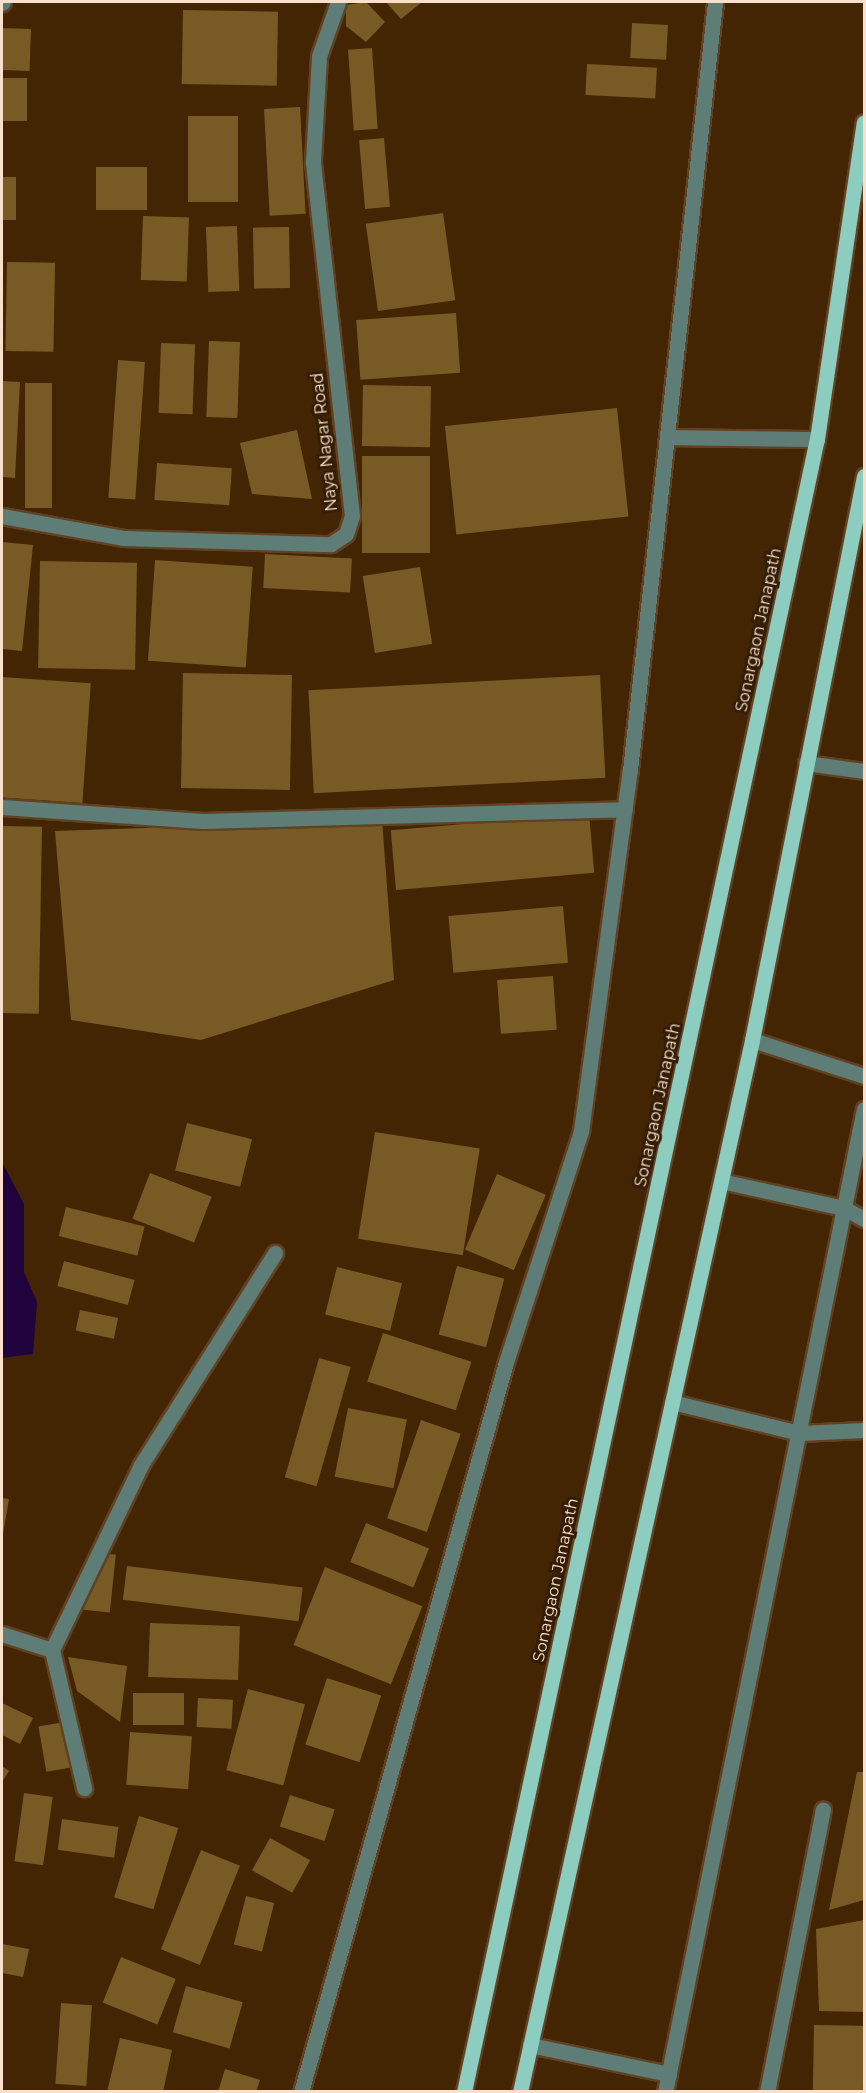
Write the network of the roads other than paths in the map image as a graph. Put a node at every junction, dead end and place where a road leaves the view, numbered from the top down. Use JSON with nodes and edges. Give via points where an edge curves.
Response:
{"nodes":[{"id":1,"x":338,"y":2,"type":"edge"},
{"id":2,"x":715,"y":2,"type":"edge"},
{"id":3,"x":864,"y":122,"type":"edge"},
{"id":4,"x":669,"y":437,"type":"junction"},
{"id":5,"x":817,"y":439,"type":"junction"},
{"id":6,"x":864,"y":476,"type":"edge"},
{"id":7,"x":2,"y":516,"type":"edge"},
{"id":8,"x":806,"y":763,"type":"junction"},
{"id":9,"x":864,"y":771,"type":"edge"},
{"id":10,"x":2,"y":807,"type":"edge"},
{"id":11,"x":626,"y":809,"type":"junction"},
{"id":12,"x":752,"y":1040,"type":"junction"},
{"id":13,"x":864,"y":1076,"type":"edge"},
{"id":14,"x":864,"y":1109,"type":"edge"},
{"id":15,"x":721,"y":1181,"type":"junction"},
{"id":16,"x":844,"y":1208,"type":"junction"},
{"id":17,"x":864,"y":1219,"type":"edge"},
{"id":18,"x":275,"y":1253,"type":"dead end"},
{"id":19,"x":672,"y":1402,"type":"junction"},
{"id":20,"x":864,"y":1430,"type":"edge"},
{"id":21,"x":799,"y":1433,"type":"junction"},
{"id":22,"x":2,"y":1634,"type":"edge"},
{"id":23,"x":52,"y":1650,"type":"junction"},
{"id":24,"x":84,"y":1788,"type":"dead end"},
{"id":25,"x":823,"y":1810,"type":"dead end"},
{"id":26,"x":530,"y":2045,"type":"junction"},
{"id":27,"x":669,"y":2074,"type":"junction"},
{"id":28,"x":301,"y":2091,"type":"edge"},
{"id":29,"x":464,"y":2091,"type":"edge"},
{"id":30,"x":520,"y":2091,"type":"edge"},
{"id":31,"x":665,"y":2091,"type":"edge"},
{"id":32,"x":767,"y":2091,"type":"edge"}],
"edges":[{"from":1,"to":7,"type":"street","name":"Naya Nagar Road","via":[[319,56],[313,161],[352,516],[346,534],[331,544],[123,538]]},
{"from":2,"to":4,"type":"street"},
{"from":3,"to":5,"type":"main road","name":"Sonargaon Janapath"},
{"from":4,"to":5,"type":"street"},
{"from":4,"to":11,"type":"street"},
{"from":5,"to":29,"type":"main road","name":"Sonargaon Janapath"},
{"from":6,"to":8,"type":"main road"},
{"from":8,"to":9,"type":"street"},
{"from":8,"to":12,"type":"main road"},
{"from":10,"to":11,"type":"street","via":[[203,821]]},
{"from":11,"to":28,"type":"street","via":[[582,1131],[506,1362]]},
{"from":12,"to":13,"type":"street"},
{"from":12,"to":15,"type":"main road"},
{"from":14,"to":16,"type":"street"},
{"from":15,"to":16,"type":"street"},
{"from":15,"to":19,"type":"main road"},
{"from":16,"to":17,"type":"street"},
{"from":16,"to":21,"type":"street"},
{"from":18,"to":23,"type":"street","via":[[141,1465]]},
{"from":19,"to":21,"type":"street"},
{"from":19,"to":26,"type":"main road"},
{"from":20,"to":21,"type":"street"},
{"from":21,"to":27,"type":"street"},
{"from":22,"to":23,"type":"street"},
{"from":23,"to":24,"type":"street"},
{"from":25,"to":32,"type":"street"},
{"from":26,"to":27,"type":"street"},
{"from":26,"to":30,"type":"main road"},
{"from":27,"to":31,"type":"street"}]}
